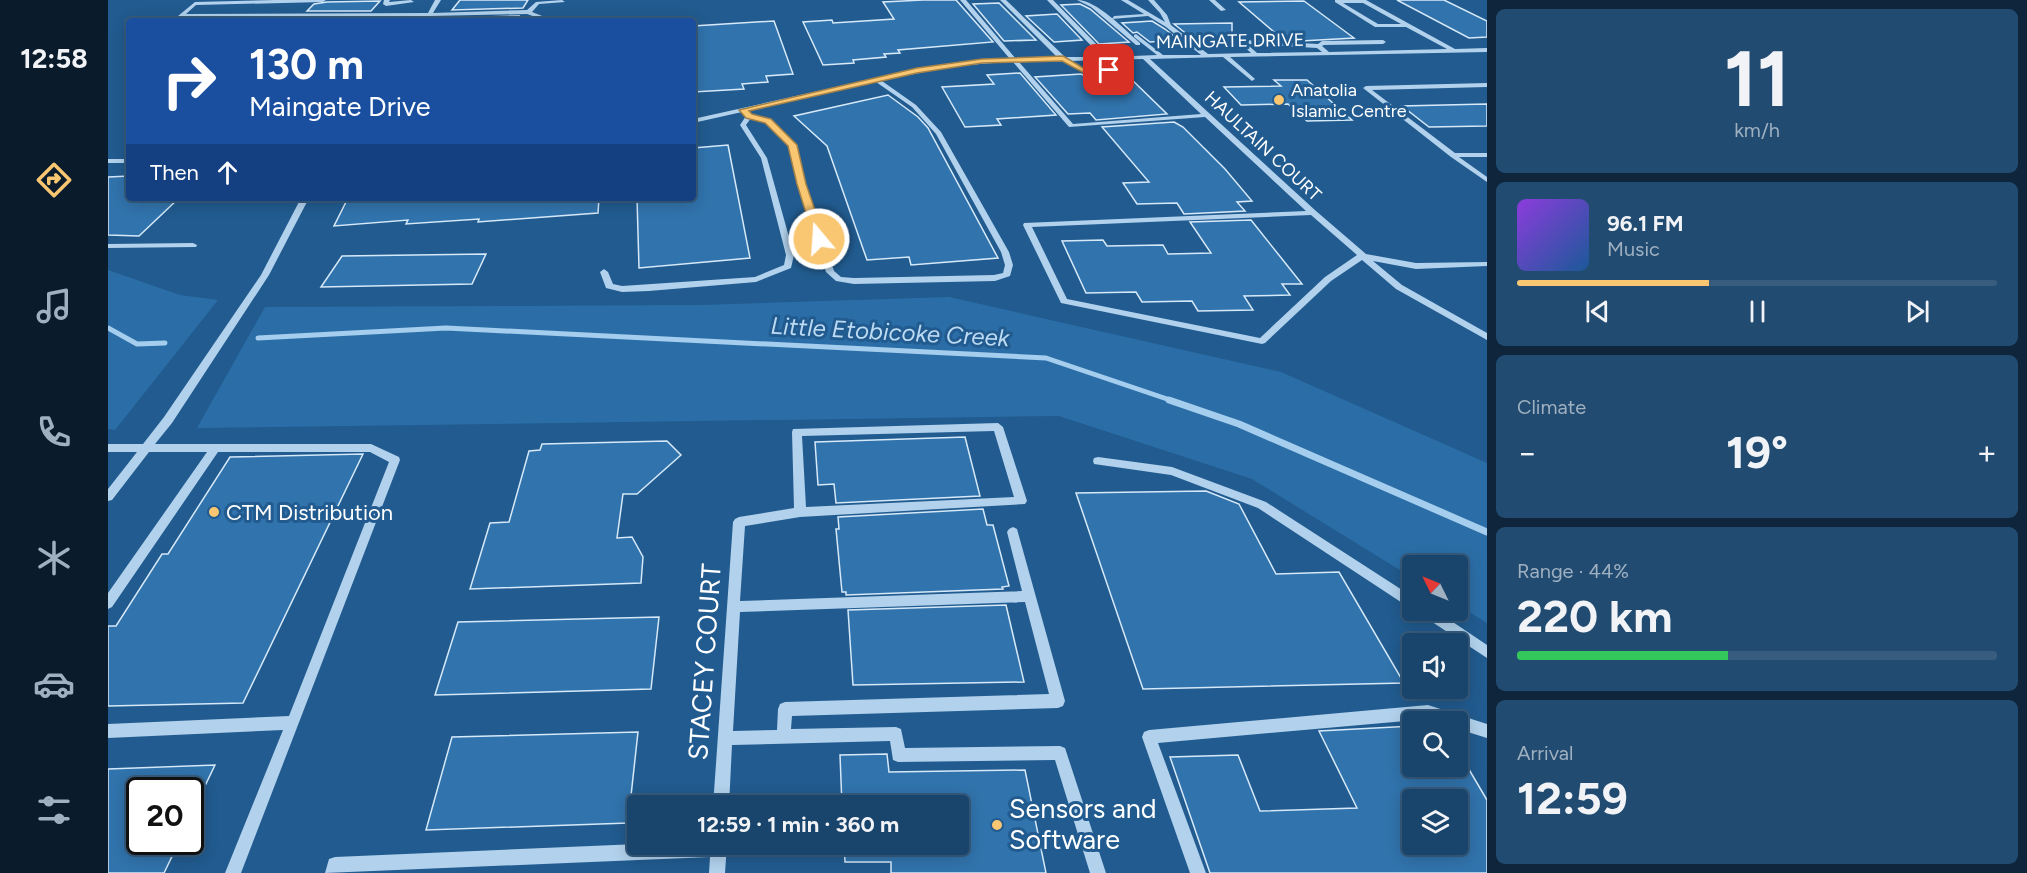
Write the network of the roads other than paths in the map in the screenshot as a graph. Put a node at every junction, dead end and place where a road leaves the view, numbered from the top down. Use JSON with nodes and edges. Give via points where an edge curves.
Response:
{"nodes":[{"id":1,"x":323,"y":0,"type":"edge"},
{"id":2,"x":387,"y":0,"type":"edge"},
{"id":3,"x":438,"y":0,"type":"edge"},
{"id":4,"x":963,"y":0,"type":"edge"},
{"id":5,"x":1003,"y":0,"type":"edge"},
{"id":6,"x":1050,"y":0,"type":"edge"},
{"id":7,"x":1080,"y":0,"type":"edge"},
{"id":8,"x":1124,"y":0,"type":"edge"},
{"id":9,"x":1151,"y":0,"type":"edge"},
{"id":10,"x":1212,"y":0,"type":"edge"},
{"id":11,"x":1329,"y":0,"type":"edge"},
{"id":12,"x":1362,"y":0,"type":"edge"},
{"id":13,"x":412,"y":1,"type":"edge"},
{"id":14,"x":562,"y":2,"type":"dead end"},
{"id":15,"x":1337,"y":2,"type":"junction"},
{"id":16,"x":1223,"y":10,"type":"dead end"},
{"id":17,"x":528,"y":12,"type":"junction"},
{"id":18,"x":429,"y":15,"type":"junction"},
{"id":19,"x":1147,"y":15,"type":"junction"},
{"id":20,"x":402,"y":18,"type":"edge"},
{"id":21,"x":427,"y":18,"type":"edge"},
{"id":22,"x":549,"y":18,"type":"edge"},
{"id":23,"x":1406,"y":25,"type":"junction"},
{"id":24,"x":1168,"y":26,"type":"junction"},
{"id":25,"x":1383,"y":42,"type":"dead end"},
{"id":26,"x":1145,"y":43,"type":"junction"},
{"id":27,"x":1138,"y":44,"type":"junction"},
{"id":28,"x":1319,"y":46,"type":"junction"},
{"id":29,"x":1453,"y":50,"type":"junction"},
{"id":30,"x":1487,"y":50,"type":"edge"},
{"id":31,"x":1327,"y":53,"type":"junction"},
{"id":32,"x":1256,"y":55,"type":"junction"},
{"id":33,"x":1206,"y":56,"type":"junction"},
{"id":34,"x":1225,"y":56,"type":"junction"},
{"id":35,"x":1162,"y":57,"type":"junction"},
{"id":36,"x":1063,"y":58,"type":"junction"},
{"id":37,"x":1107,"y":58,"type":"junction"},
{"id":38,"x":1148,"y":58,"type":"junction"},
{"id":39,"x":1015,"y":59,"type":"junction"},
{"id":40,"x":1109,"y":70,"type":"dead end"},
{"id":41,"x":1252,"y":79,"type":"dead end"},
{"id":42,"x":877,"y":80,"type":"junction"},
{"id":43,"x":1487,"y":85,"type":"edge"},
{"id":44,"x":746,"y":113,"type":"junction"},
{"id":45,"x":1207,"y":115,"type":"junction"},
{"id":46,"x":696,"y":121,"type":"edge"},
{"id":47,"x":1453,"y":155,"type":"junction"},
{"id":48,"x":1487,"y":155,"type":"edge"},
{"id":49,"x":108,"y":161,"type":"edge"},
{"id":50,"x":126,"y":161,"type":"edge"},
{"id":51,"x":1487,"y":180,"type":"edge"},
{"id":52,"x":303,"y":201,"type":"edge"},
{"id":53,"x":1313,"y":213,"type":"junction"},
{"id":54,"x":193,"y":245,"type":"dead end"},
{"id":55,"x":108,"y":246,"type":"edge"},
{"id":56,"x":1362,"y":256,"type":"junction"},
{"id":57,"x":1487,"y":264,"type":"edge"},
{"id":58,"x":604,"y":272,"type":"dead end"},
{"id":59,"x":1487,"y":338,"type":"edge"},
{"id":60,"x":149,"y":447,"type":"junction"},
{"id":61,"x":216,"y":447,"type":"junction"},
{"id":62,"x":108,"y":448,"type":"edge"},
{"id":63,"x":1098,"y":461,"type":"dead end"},
{"id":64,"x":108,"y":497,"type":"edge"},
{"id":65,"x":800,"y":512,"type":"junction"},
{"id":66,"x":1013,"y":532,"type":"dead end"},
{"id":67,"x":1030,"y":596,"type":"junction"},
{"id":68,"x":1402,"y":597,"type":"edge"},
{"id":69,"x":108,"y":603,"type":"edge"},
{"id":70,"x":734,"y":607,"type":"junction"},
{"id":71,"x":1440,"y":621,"type":"edge"},
{"id":72,"x":1487,"y":652,"type":"edge"},
{"id":73,"x":1402,"y":714,"type":"edge"},
{"id":74,"x":293,"y":723,"type":"junction"},
{"id":75,"x":1468,"y":725,"type":"edge"},
{"id":76,"x":108,"y":731,"type":"edge"},
{"id":77,"x":1487,"y":731,"type":"edge"},
{"id":78,"x":784,"y":737,"type":"junction"},
{"id":79,"x":725,"y":738,"type":"junction"},
{"id":80,"x":722,"y":795,"type":"edge"},
{"id":81,"x":627,"y":851,"type":"edge"},
{"id":82,"x":718,"y":855,"type":"edge"},
{"id":83,"x":233,"y":873,"type":"edge"},
{"id":84,"x":333,"y":873,"type":"edge"},
{"id":85,"x":717,"y":873,"type":"edge"},
{"id":86,"x":1098,"y":873,"type":"edge"},
{"id":87,"x":1198,"y":873,"type":"edge"}],
"edges":[{"from":1,"to":20,"type":"street","via":[[195,4],[181,16]]},
{"from":2,"to":13,"type":"street","via":[[386,4]]},
{"from":3,"to":18,"type":"street"},
{"from":4,"to":39,"type":"street"},
{"from":5,"to":36,"type":"street"},
{"from":6,"to":37,"type":"street"},
{"from":7,"to":27,"type":"street","name":"HAULTAIN COURT","via":[[1093,6]]},
{"from":8,"to":19,"type":"street"},
{"from":9,"to":24,"type":"street"},
{"from":10,"to":16,"type":"street"},
{"from":11,"to":15,"type":"street"},
{"from":12,"to":15,"type":"street"},
{"from":12,"to":23,"type":"street"},
{"from":13,"to":20,"type":"street"},
{"from":14,"to":17,"type":"street","via":[[538,3]]},
{"from":15,"to":23,"type":"street","via":[[1377,26]]},
{"from":17,"to":18,"type":"street"},
{"from":17,"to":22,"type":"street"},
{"from":18,"to":20,"type":"street"},
{"from":18,"to":21,"type":"street"},
{"from":19,"to":24,"type":"street"},
{"from":19,"to":26,"type":"street","via":[[1114,18]]},
{"from":23,"to":29,"type":"street"},
{"from":24,"to":33,"type":"street"},
{"from":25,"to":28,"type":"street"},
{"from":26,"to":27,"type":"street"},
{"from":26,"to":35,"type":"street"},
{"from":27,"to":38,"type":"street","name":"HAULTAIN COURT","via":[[1134,44]]},
{"from":28,"to":31,"type":"street"},
{"from":28,"to":32,"type":"street","via":[[1242,42]]},
{"from":29,"to":30,"type":"street","name":"MAINGATE DRIVE"},
{"from":29,"to":31,"type":"street","name":"MAINGATE DRIVE"},
{"from":31,"to":32,"type":"street","name":"MAINGATE DRIVE"},
{"from":32,"to":34,"type":"street","name":"MAINGATE DRIVE"},
{"from":33,"to":34,"type":"street","name":"MAINGATE DRIVE"},
{"from":33,"to":35,"type":"street","name":"MAINGATE DRIVE"},
{"from":34,"to":41,"type":"street"},
{"from":35,"to":38,"type":"street","name":"MAINGATE DRIVE"},
{"from":36,"to":37,"type":"street","name":"MAINGATE DRIVE"},
{"from":36,"to":39,"type":"street","name":"MAINGATE DRIVE"},
{"from":36,"to":40,"type":"street","via":[[1084,71]]},
{"from":37,"to":38,"type":"street","name":"MAINGATE DRIVE"},
{"from":38,"to":45,"type":"street","name":"HAULTAIN COURT"},
{"from":39,"to":42,"type":"street","name":"MAINGATE DRIVE","via":[[948,66]]},
{"from":39,"to":45,"type":"street","via":[[1071,126]]},
{"from":42,"to":44,"type":"street","name":"MAINGATE DRIVE"},
{"from":42,"to":44,"type":"street","via":[[914,106],[939,133],[1005,252],[1007,274],[995,278],[839,279],[830,272],[825,258],[793,145],[768,121]]},
{"from":43,"to":47,"type":"street","via":[[1366,88]]},
{"from":44,"to":46,"type":"street","name":"MAINGATE DRIVE"},
{"from":44,"to":58,"type":"street","via":[[743,125],[764,158],[790,255],[788,266],[756,279],[649,288],[609,286]]},
{"from":45,"to":53,"type":"street","name":"HAULTAIN COURT"},
{"from":47,"to":48,"type":"street"},
{"from":47,"to":51,"type":"street"},
{"from":49,"to":50,"type":"street"},
{"from":52,"to":60,"type":"street","via":[[265,275]]},
{"from":53,"to":56,"type":"street","name":"HAULTAIN COURT"},
{"from":53,"to":56,"type":"street","via":[[1027,225],[1064,302],[1262,341],[1328,279]]},
{"from":54,"to":55,"type":"street"},
{"from":56,"to":57,"type":"street","via":[[1416,266]]},
{"from":56,"to":59,"type":"street","name":"HAULTAIN COURT","via":[[1399,287]]},
{"from":60,"to":61,"type":"street"},
{"from":60,"to":62,"type":"street"},
{"from":60,"to":64,"type":"street"},
{"from":61,"to":69,"type":"street"},
{"from":61,"to":74,"type":"street","via":[[371,448],[395,460]]},
{"from":63,"to":68,"type":"street","via":[[1172,471],[1262,505]]},
{"from":65,"to":65,"type":"street","via":[[998,502],[1021,501],[998,427],[797,432]]},
{"from":65,"to":70,"type":"street","name":"STACEY COURT","via":[[739,522]]},
{"from":66,"to":67,"type":"street"},
{"from":67,"to":70,"type":"street"},
{"from":67,"to":78,"type":"street","via":[[1058,701],[785,710]]},
{"from":70,"to":79,"type":"street","name":"STACEY COURT"},
{"from":71,"to":72,"type":"street"},
{"from":73,"to":87,"type":"street","via":[[1149,737]]},
{"from":74,"to":76,"type":"street"},
{"from":74,"to":83,"type":"street"},
{"from":75,"to":77,"type":"street"},
{"from":78,"to":79,"type":"street"},
{"from":78,"to":86,"type":"street","via":[[896,734],[898,755],[1060,753]]},
{"from":79,"to":80,"type":"street","name":"STACEY COURT"},
{"from":81,"to":84,"type":"street","via":[[335,865]]},
{"from":82,"to":85,"type":"street"}]}
